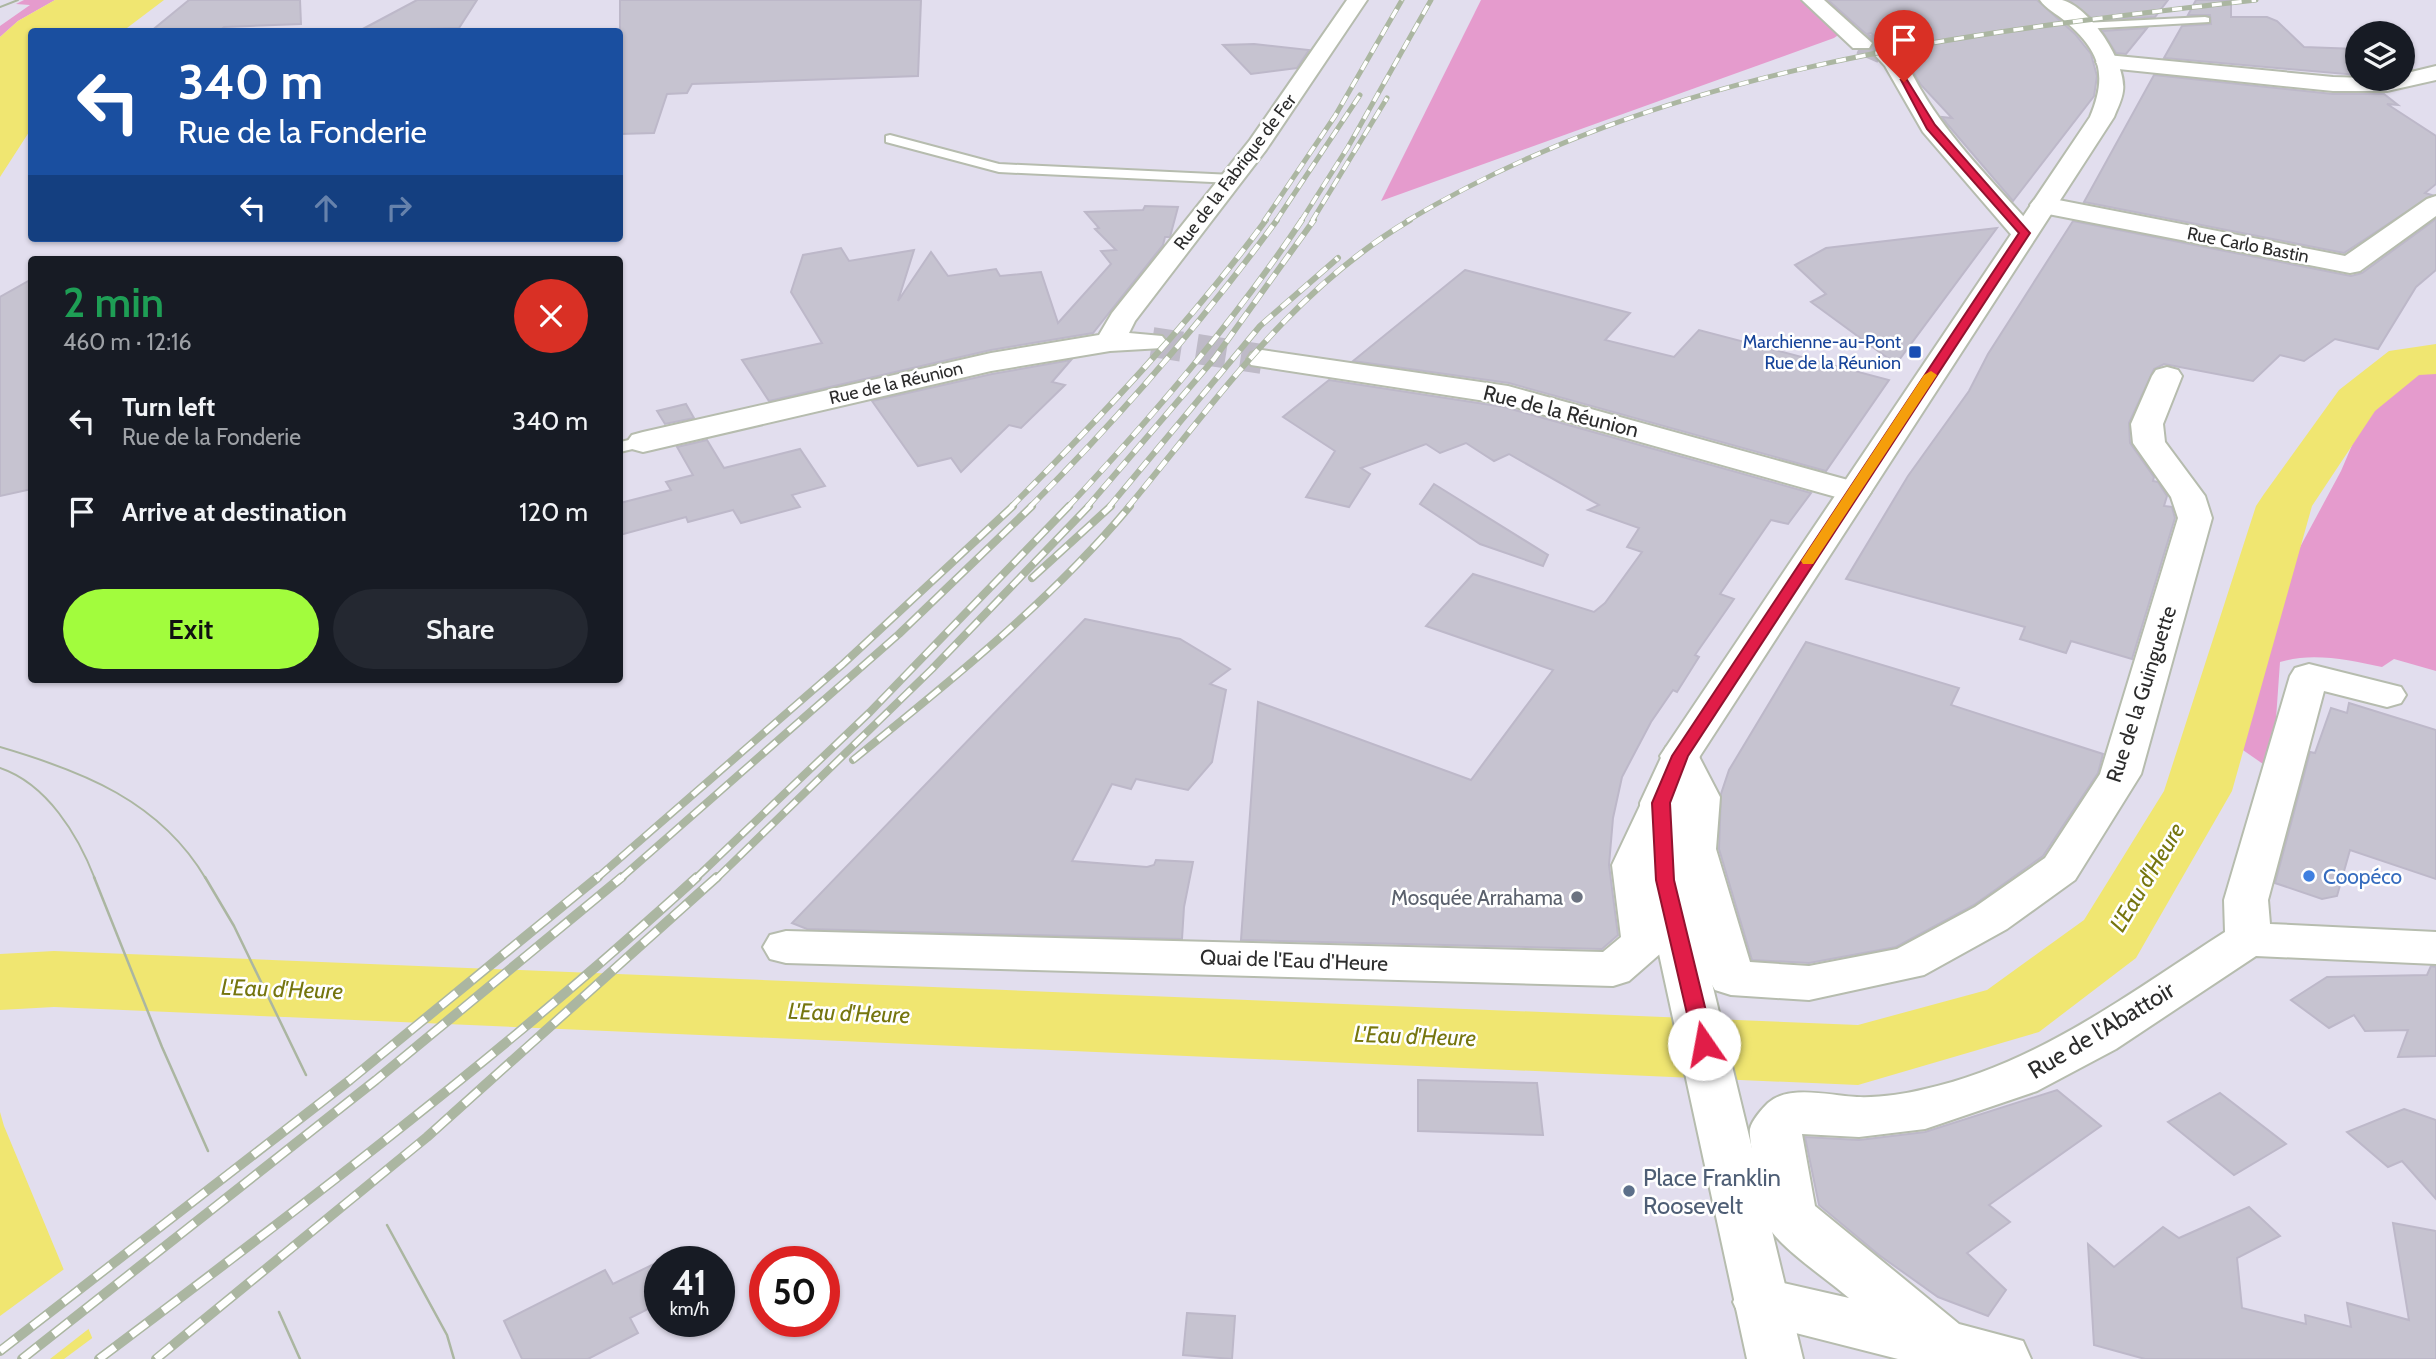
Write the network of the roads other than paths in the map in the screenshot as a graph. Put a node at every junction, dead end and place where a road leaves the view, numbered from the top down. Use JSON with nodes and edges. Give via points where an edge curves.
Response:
{"nodes":[{"id":1,"x":1357,"y":0,"type":"edge"},
{"id":2,"x":1812,"y":0,"type":"edge"},
{"id":3,"x":2050,"y":0,"type":"edge"},
{"id":4,"x":2205,"y":20,"type":"dead end"},
{"id":5,"x":2083,"y":26,"type":"junction"},
{"id":6,"x":1861,"y":43,"type":"tunnel mouth"},
{"id":7,"x":1884,"y":53,"type":"tunnel mouth"},
{"id":8,"x":2107,"y":62,"type":"junction"},
{"id":9,"x":2436,"y":73,"type":"edge"},
{"id":10,"x":890,"y":139,"type":"dead end"},
{"id":11,"x":1233,"y":180,"type":"junction"},
{"id":12,"x":2043,"y":205,"type":"junction"},
{"id":13,"x":2436,"y":205,"type":"edge"},
{"id":14,"x":2024,"y":233,"type":"junction"},
{"id":15,"x":1110,"y":342,"type":"junction"},
{"id":16,"x":1152,"y":342,"type":"tunnel mouth"},
{"id":17,"x":1262,"y":359,"type":"tunnel mouth"},
{"id":18,"x":2167,"y":376,"type":"dead end"},
{"id":19,"x":631,"y":444,"type":"edge"},
{"id":20,"x":1854,"y":492,"type":"junction"},
{"id":21,"x":2387,"y":695,"type":"dead end"},
{"id":22,"x":1680,"y":756,"type":"junction"},
{"id":23,"x":1661,"y":803,"type":"junction"},
{"id":24,"x":2248,"y":939,"type":"junction"},
{"id":25,"x":786,"y":947,"type":"dead end"},
{"id":26,"x":2436,"y":948,"type":"edge"},
{"id":27,"x":1712,"y":987,"type":"junction"},
{"id":28,"x":1761,"y":1302,"type":"junction"},
{"id":29,"x":1940,"y":1342,"type":"junction"},
{"id":30,"x":1775,"y":1359,"type":"edge"},
{"id":31,"x":2003,"y":1359,"type":"edge"}],
"edges":[{"from":1,"to":11,"type":"street","name":"Rue de la Fabrique de Fer"},
{"from":2,"to":6,"type":"street"},
{"from":3,"to":5,"type":"street"},
{"from":4,"to":5,"type":"lane"},
{"from":5,"to":8,"type":"street"},
{"from":7,"to":14,"type":"street","via":[[1931,127]]},
{"from":8,"to":9,"type":"street","via":[[2298,82],[2387,84]]},
{"from":8,"to":12,"type":"street","via":[[2112,91],[2102,117]]},
{"from":10,"to":11,"type":"lane","via":[[999,167]]},
{"from":11,"to":15,"type":"street","name":"Rue de la Fabrique de Fer","via":[[1122,319]]},
{"from":12,"to":13,"type":"street","name":"Rue Carlo Bastin","via":[[2350,265]]},
{"from":12,"to":14,"type":"street"},
{"from":14,"to":20,"type":"street"},
{"from":15,"to":16,"type":"street","name":"Rue de la Réunion"},
{"from":15,"to":19,"type":"street","name":"Rue de la Réunion","via":[[911,379]]},
{"from":17,"to":20,"type":"street","name":"Rue de la Réunion","via":[[1508,395]]},
{"from":18,"to":27,"type":"street","name":"Rue de la Guinguette","via":[[2147,424],[2149,443],[2188,496],[2195,519],[2120,774],[2060,870],[1992,918],[1908,963],[1809,983]]},
{"from":20,"to":22,"type":"street"},
{"from":21,"to":24,"type":"street","via":[[2309,676],[2246,900]]},
{"from":22,"to":23,"type":"street"},
{"from":22,"to":27,"type":"street","via":[[1699,797],[1694,849]]},
{"from":23,"to":25,"type":"street","name":"Quai de l'Eau d'Heure","via":[[1634,864],[1645,942],[1613,969]]},
{"from":23,"to":27,"type":"street","via":[[1665,880]]},
{"from":24,"to":26,"type":"street"},
{"from":24,"to":29,"type":"street","name":"Rue de l'Abattoir","via":[[2099,1036],[2020,1078],[1925,1109],[1859,1117],[1788,1115],[1775,1130],[1791,1217]]},
{"from":27,"to":28,"type":"street","via":[[1714,1093]]},
{"from":28,"to":29,"type":"street"},
{"from":28,"to":30,"type":"street"},
{"from":29,"to":31,"type":"street"}]}
